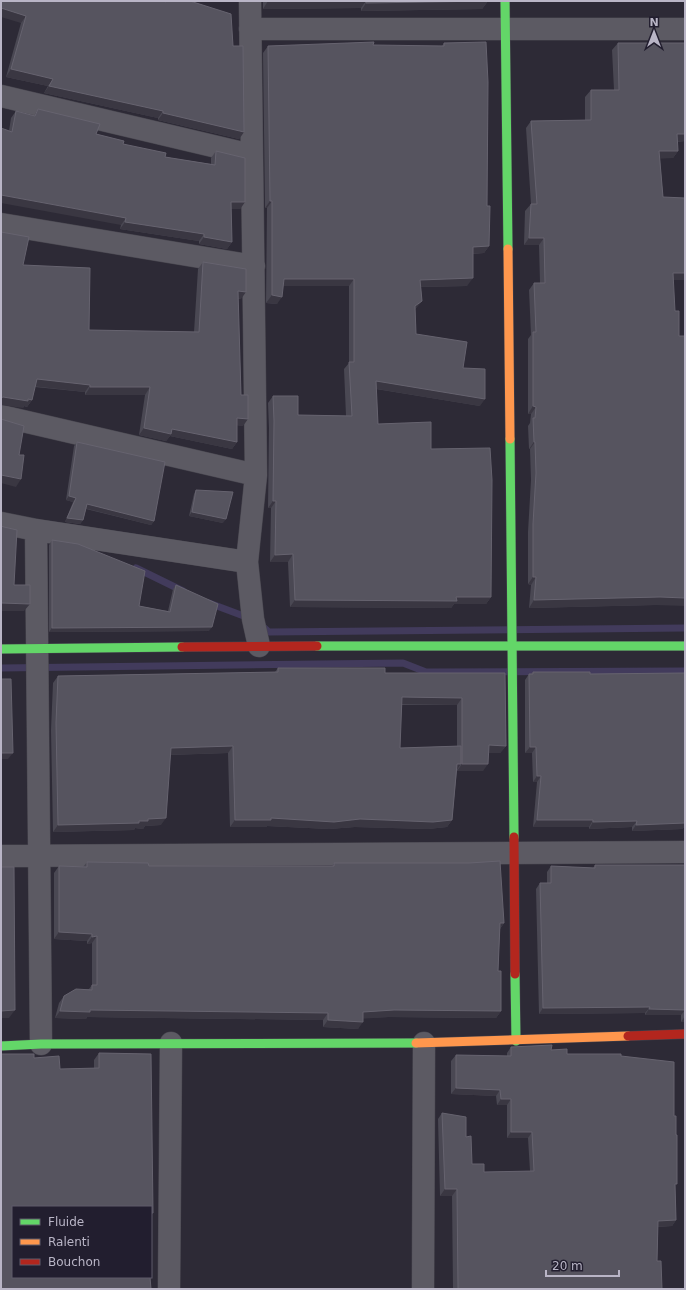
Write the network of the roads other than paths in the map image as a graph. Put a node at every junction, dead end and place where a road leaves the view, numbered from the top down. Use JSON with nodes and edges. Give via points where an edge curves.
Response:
{"nodes":[{"id":1,"x":505,"y":1,"type":"edge"},
{"id":2,"x":246,"y":2,"type":"edge"},
{"id":3,"x":250,"y":29,"type":"junction"},
{"id":4,"x":685,"y":29,"type":"edge"},
{"id":5,"x":505,"y":30,"type":"junction"},
{"id":6,"x":1,"y":96,"type":"edge"},
{"id":7,"x":251,"y":155,"type":"junction"},
{"id":8,"x":1,"y":224,"type":"edge"},
{"id":9,"x":254,"y":266,"type":"junction"},
{"id":10,"x":1,"y":416,"type":"edge"},
{"id":11,"x":256,"y":476,"type":"junction"},
{"id":12,"x":1,"y":523,"type":"edge"},
{"id":13,"x":36,"y":530,"type":"junction"},
{"id":14,"x":247,"y":562,"type":"junction"},
{"id":15,"x":259,"y":646,"type":"junction"},
{"id":16,"x":685,"y":646,"type":"edge"},
{"id":17,"x":512,"y":647,"type":"junction"},
{"id":18,"x":1,"y":649,"type":"edge"},
{"id":19,"x":37,"y":650,"type":"junction"},
{"id":20,"x":685,"y":852,"type":"edge"},
{"id":21,"x":513,"y":853,"type":"junction"},
{"id":22,"x":1,"y":856,"type":"edge"},
{"id":23,"x":39,"y":856,"type":"junction"},
{"id":24,"x":685,"y":1034,"type":"edge"},
{"id":25,"x":516,"y":1041,"type":"junction"},
{"id":26,"x":424,"y":1043,"type":"junction"},
{"id":27,"x":41,"y":1044,"type":"junction"},
{"id":28,"x":171,"y":1044,"type":"junction"},
{"id":29,"x":1,"y":1046,"type":"edge"},
{"id":30,"x":169,"y":1289,"type":"edge"},
{"id":31,"x":423,"y":1289,"type":"edge"}],
"edges":[{"from":1,"to":5,"type":"street"},
{"from":2,"to":3,"type":"street"},
{"from":3,"to":5,"type":"street"},
{"from":3,"to":7,"type":"street"},
{"from":4,"to":5,"type":"street"},
{"from":5,"to":17,"type":"street"},
{"from":6,"to":7,"type":"street"},
{"from":7,"to":9,"type":"street"},
{"from":8,"to":9,"type":"street"},
{"from":9,"to":11,"type":"street"},
{"from":10,"to":11,"type":"street"},
{"from":11,"to":14,"type":"street"},
{"from":12,"to":13,"type":"street"},
{"from":13,"to":14,"type":"street"},
{"from":13,"to":19,"type":"street"},
{"from":14,"to":15,"type":"street","via":[[253,619]]},
{"from":15,"to":17,"type":"street"},
{"from":15,"to":19,"type":"street"},
{"from":16,"to":17,"type":"street"},
{"from":17,"to":21,"type":"street"},
{"from":18,"to":19,"type":"street"},
{"from":19,"to":23,"type":"street"},
{"from":20,"to":21,"type":"street"},
{"from":21,"to":23,"type":"street"},
{"from":21,"to":25,"type":"street"},
{"from":22,"to":23,"type":"street"},
{"from":23,"to":27,"type":"street"},
{"from":24,"to":25,"type":"street"},
{"from":25,"to":26,"type":"street"},
{"from":26,"to":28,"type":"street"},
{"from":26,"to":31,"type":"street"},
{"from":27,"to":28,"type":"street"},
{"from":27,"to":29,"type":"street"},
{"from":28,"to":30,"type":"street"}]}
